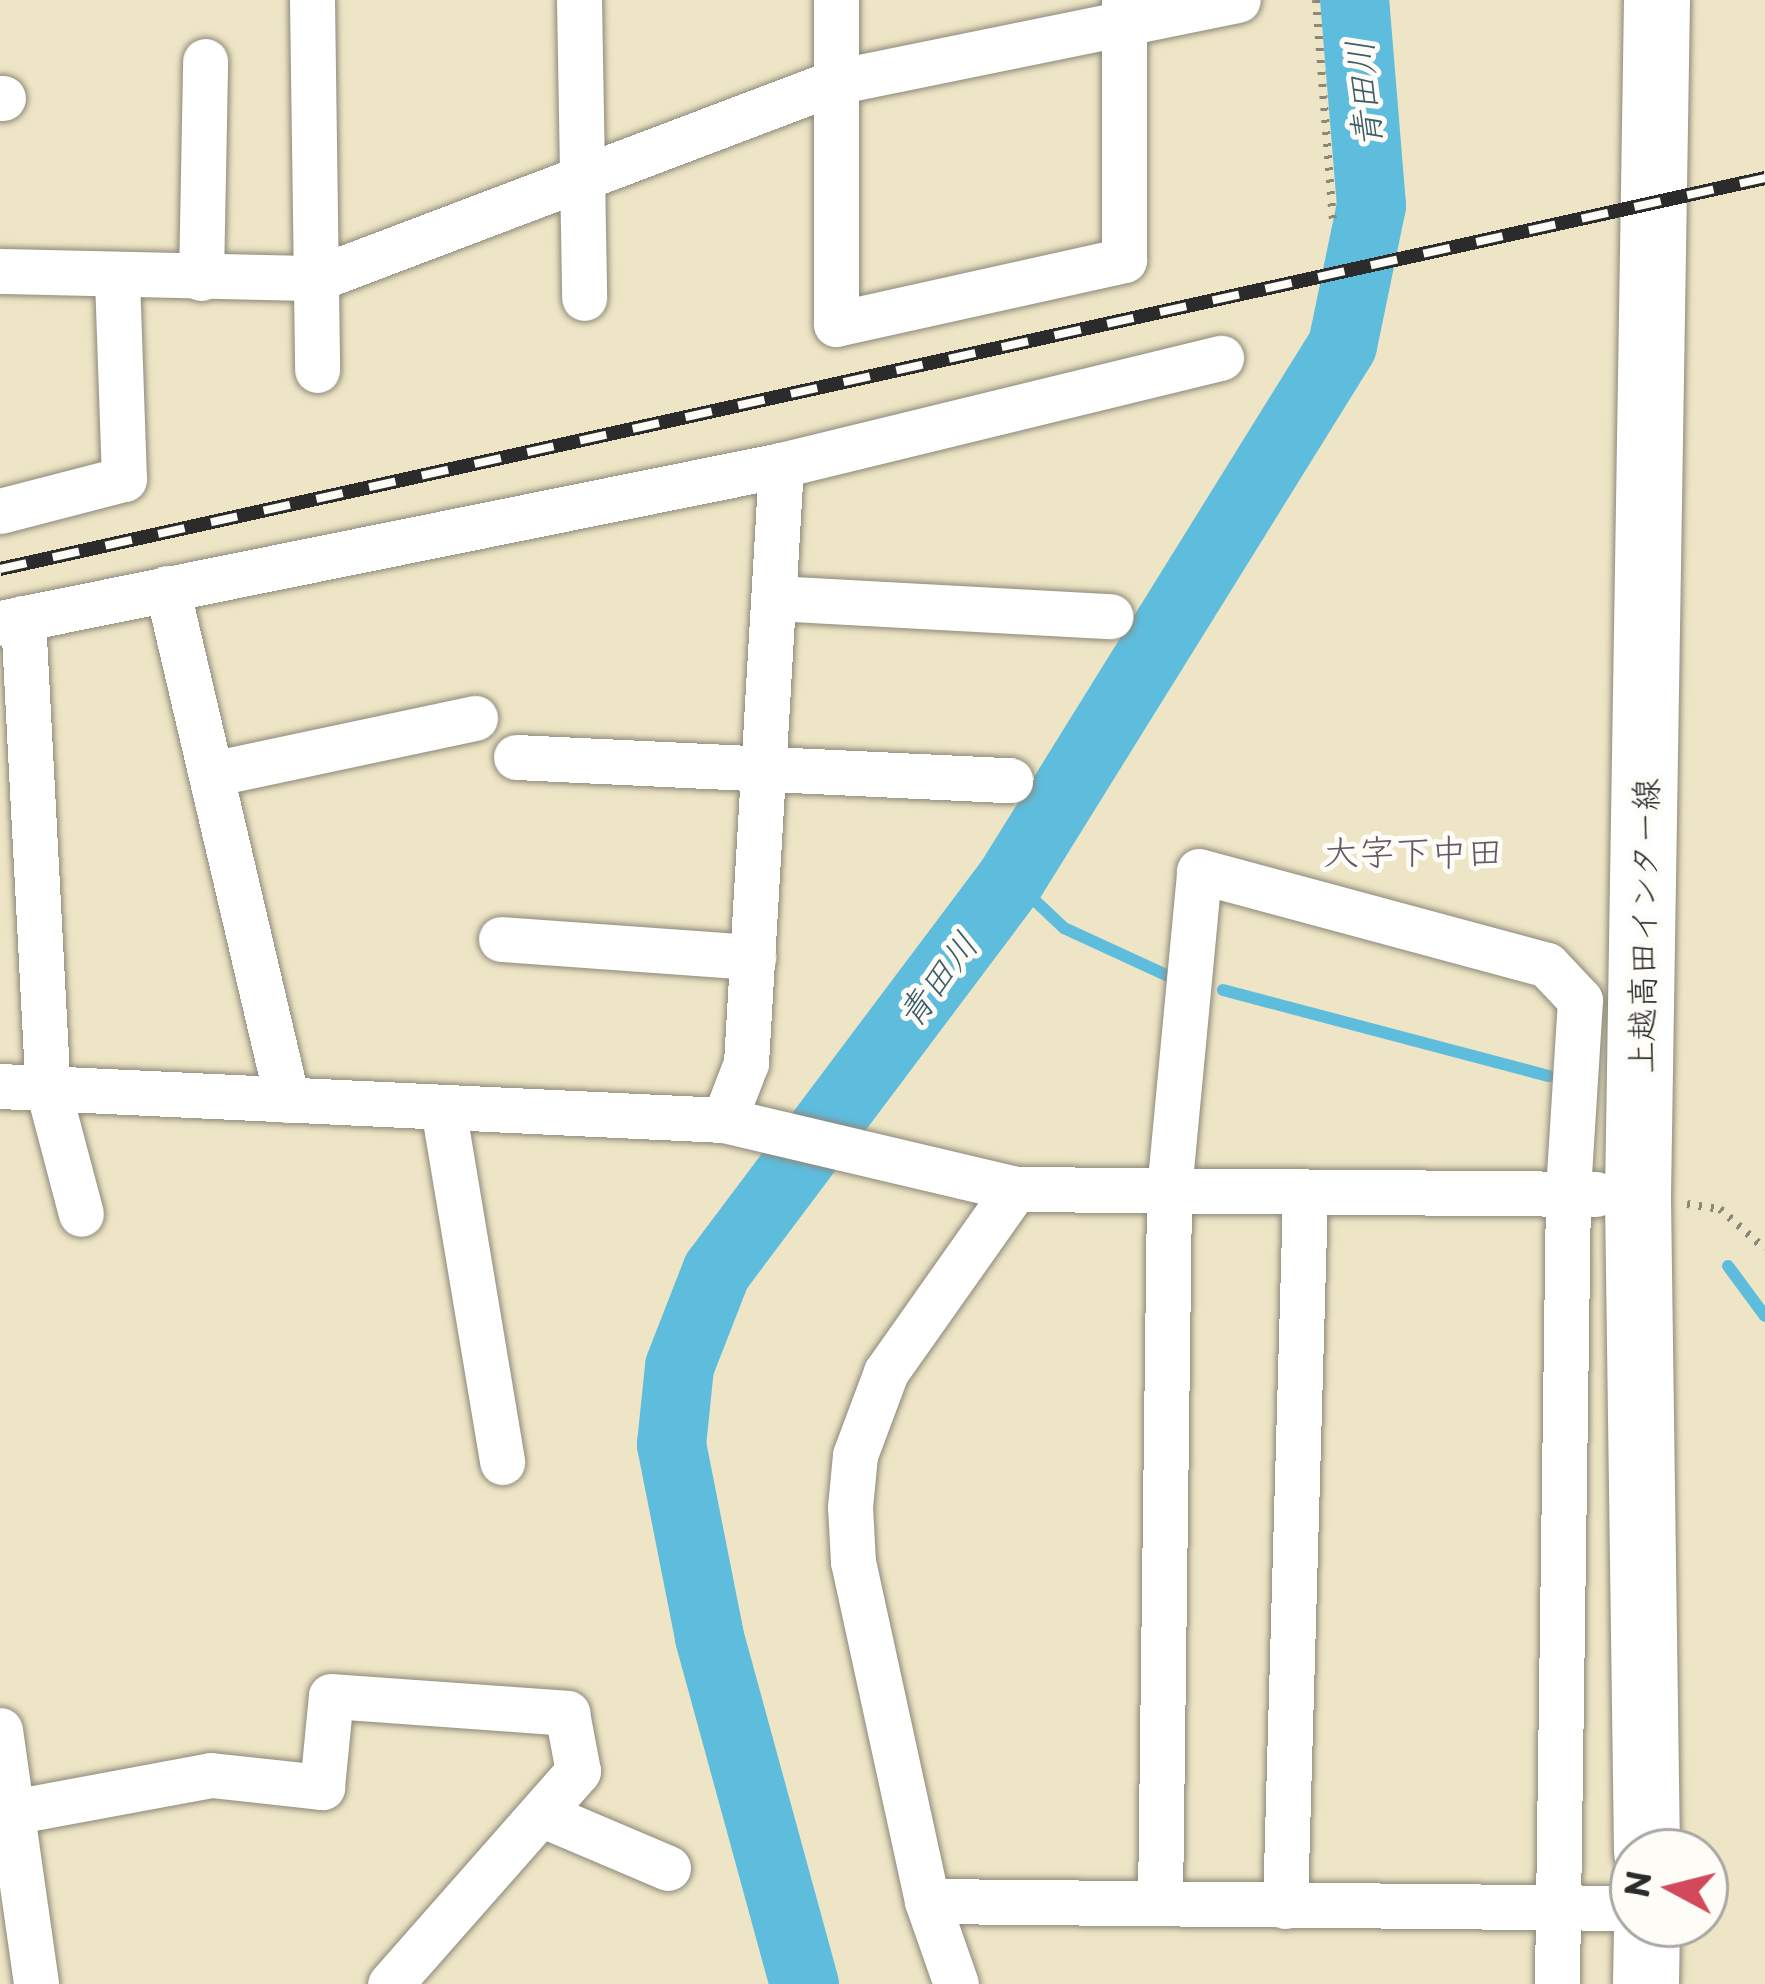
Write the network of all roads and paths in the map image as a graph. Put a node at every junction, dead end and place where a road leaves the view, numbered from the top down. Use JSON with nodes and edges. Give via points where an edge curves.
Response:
{"nodes":[{"id":1,"x":312,"y":0,"type":"edge"},
{"id":2,"x":579,"y":0,"type":"edge"},
{"id":3,"x":836,"y":0,"type":"edge"},
{"id":4,"x":1238,"y":0,"type":"edge"},
{"id":5,"x":1316,"y":0,"type":"edge"},
{"id":6,"x":1657,"y":0,"type":"edge"},
{"id":7,"x":1124,"y":12,"type":"edge"},
{"id":8,"x":205,"y":61,"type":"dead end"},
{"id":9,"x":836,"y":82,"type":"junction"},
{"id":10,"x":582,"y":179,"type":"junction"},
{"id":11,"x":1334,"y":224,"type":"dead end"},
{"id":12,"x":0,"y":271,"type":"edge"},
{"id":13,"x":117,"y":275,"type":"junction"},
{"id":14,"x":201,"y":278,"type":"junction"},
{"id":15,"x":318,"y":278,"type":"junction"},
{"id":16,"x":584,"y":298,"type":"dead end"},
{"id":17,"x":1221,"y":358,"type":"dead end"},
{"id":18,"x":317,"y":370,"type":"dead end"},
{"id":19,"x":781,"y":465,"type":"junction"},
{"id":20,"x":0,"y":511,"type":"edge"},
{"id":21,"x":167,"y":588,"type":"junction"},
{"id":22,"x":774,"y":598,"type":"junction"},
{"id":23,"x":1111,"y":616,"type":"dead end"},
{"id":24,"x":11,"y":620,"type":"edge"},
{"id":25,"x":476,"y":718,"type":"dead end"},
{"id":26,"x":516,"y":757,"type":"dead end"},
{"id":27,"x":763,"y":773,"type":"junction"},
{"id":28,"x":211,"y":774,"type":"junction"},
{"id":29,"x":1010,"y":780,"type":"dead end"},
{"id":30,"x":501,"y":939,"type":"dead end"},
{"id":31,"x":753,"y":957,"type":"junction"},
{"id":32,"x":0,"y":1086,"type":"edge"},
{"id":33,"x":48,"y":1089,"type":"junction"},
{"id":34,"x":287,"y":1100,"type":"junction"},
{"id":35,"x":443,"y":1108,"type":"junction"},
{"id":36,"x":745,"y":1126,"type":"junction"},
{"id":37,"x":1015,"y":1189,"type":"junction"},
{"id":38,"x":1169,"y":1191,"type":"junction"},
{"id":39,"x":1305,"y":1193,"type":"junction"},
{"id":40,"x":1568,"y":1193,"type":"junction"},
{"id":41,"x":1638,"y":1196,"type":"junction"},
{"id":42,"x":81,"y":1214,"type":"dead end"},
{"id":43,"x":1765,"y":1249,"type":"edge"},
{"id":44,"x":502,"y":1462,"type":"dead end"},
{"id":45,"x":0,"y":1730,"type":"edge"},
{"id":46,"x":12,"y":1812,"type":"junction"},
{"id":47,"x":541,"y":1814,"type":"junction"},
{"id":48,"x":1647,"y":1828,"type":"edge"},
{"id":49,"x":668,"y":1868,"type":"dead end"},
{"id":50,"x":927,"y":1901,"type":"junction"},
{"id":51,"x":1160,"y":1902,"type":"junction"},
{"id":52,"x":1285,"y":1906,"type":"junction"},
{"id":53,"x":1558,"y":1908,"type":"junction"},
{"id":54,"x":1609,"y":1908,"type":"edge"},
{"id":55,"x":1647,"y":1948,"type":"edge"},
{"id":56,"x":36,"y":1984,"type":"edge"},
{"id":57,"x":390,"y":1984,"type":"edge"},
{"id":58,"x":956,"y":1984,"type":"edge"},
{"id":59,"x":1557,"y":1984,"type":"edge"},
{"id":60,"x":1646,"y":1984,"type":"edge"}],
"edges":[{"from":1,"to":15,"type":"street"},
{"from":2,"to":10,"type":"street"},
{"from":3,"to":9,"type":"street"},
{"from":4,"to":7,"type":"street"},
{"from":5,"to":11,"type":"path"},
{"from":6,"to":41,"type":"main road","name":"上越高田インター線"},
{"from":7,"to":9,"type":"street"},
{"from":7,"to":9,"type":"street","via":[[1124,260],[836,324]]},
{"from":8,"to":14,"type":"street"},
{"from":9,"to":10,"type":"street"},
{"from":10,"to":15,"type":"street"},
{"from":10,"to":16,"type":"street"},
{"from":12,"to":13,"type":"street"},
{"from":13,"to":14,"type":"street"},
{"from":13,"to":20,"type":"street","via":[[124,478]]},
{"from":14,"to":15,"type":"street"},
{"from":15,"to":18,"type":"street"},
{"from":17,"to":19,"type":"street"},
{"from":19,"to":21,"type":"street"},
{"from":19,"to":22,"type":"street"},
{"from":21,"to":24,"type":"street"},
{"from":21,"to":28,"type":"street"},
{"from":22,"to":23,"type":"street"},
{"from":22,"to":27,"type":"street"},
{"from":24,"to":33,"type":"street"},
{"from":25,"to":28,"type":"street"},
{"from":26,"to":27,"type":"street"},
{"from":27,"to":29,"type":"street"},
{"from":27,"to":31,"type":"street"},
{"from":28,"to":34,"type":"street"},
{"from":30,"to":31,"type":"street"},
{"from":31,"to":36,"type":"street"},
{"from":32,"to":33,"type":"street"},
{"from":33,"to":34,"type":"street"},
{"from":33,"to":42,"type":"street"},
{"from":34,"to":35,"type":"street"},
{"from":35,"to":36,"type":"street"},
{"from":35,"to":44,"type":"street"},
{"from":36,"to":37,"type":"street"},
{"from":37,"to":38,"type":"street"},
{"from":37,"to":50,"type":"street","via":[[886,1372],[855,1455],[853,1562]]},
{"from":38,"to":39,"type":"street"},
{"from":38,"to":40,"type":"street","via":[[1199,872],[1547,965],[1580,1000]]},
{"from":38,"to":51,"type":"street"},
{"from":39,"to":40,"type":"street"},
{"from":39,"to":52,"type":"street"},
{"from":40,"to":41,"type":"street"},
{"from":40,"to":53,"type":"street"},
{"from":41,"to":43,"type":"path","via":[[1720,1209]]},
{"from":41,"to":48,"type":"main road","name":"上越高田インター線"},
{"from":45,"to":46,"type":"street"},
{"from":46,"to":47,"type":"street","via":[[212,1775],[322,1787],[332,1696],[567,1713],[578,1771]]},
{"from":46,"to":56,"type":"street"},
{"from":47,"to":49,"type":"street"},
{"from":47,"to":57,"type":"street"},
{"from":50,"to":51,"type":"street"},
{"from":50,"to":58,"type":"street"},
{"from":51,"to":52,"type":"street"},
{"from":52,"to":53,"type":"street"},
{"from":53,"to":54,"type":"street"},
{"from":53,"to":59,"type":"street"},
{"from":55,"to":60,"type":"main road"}]}
